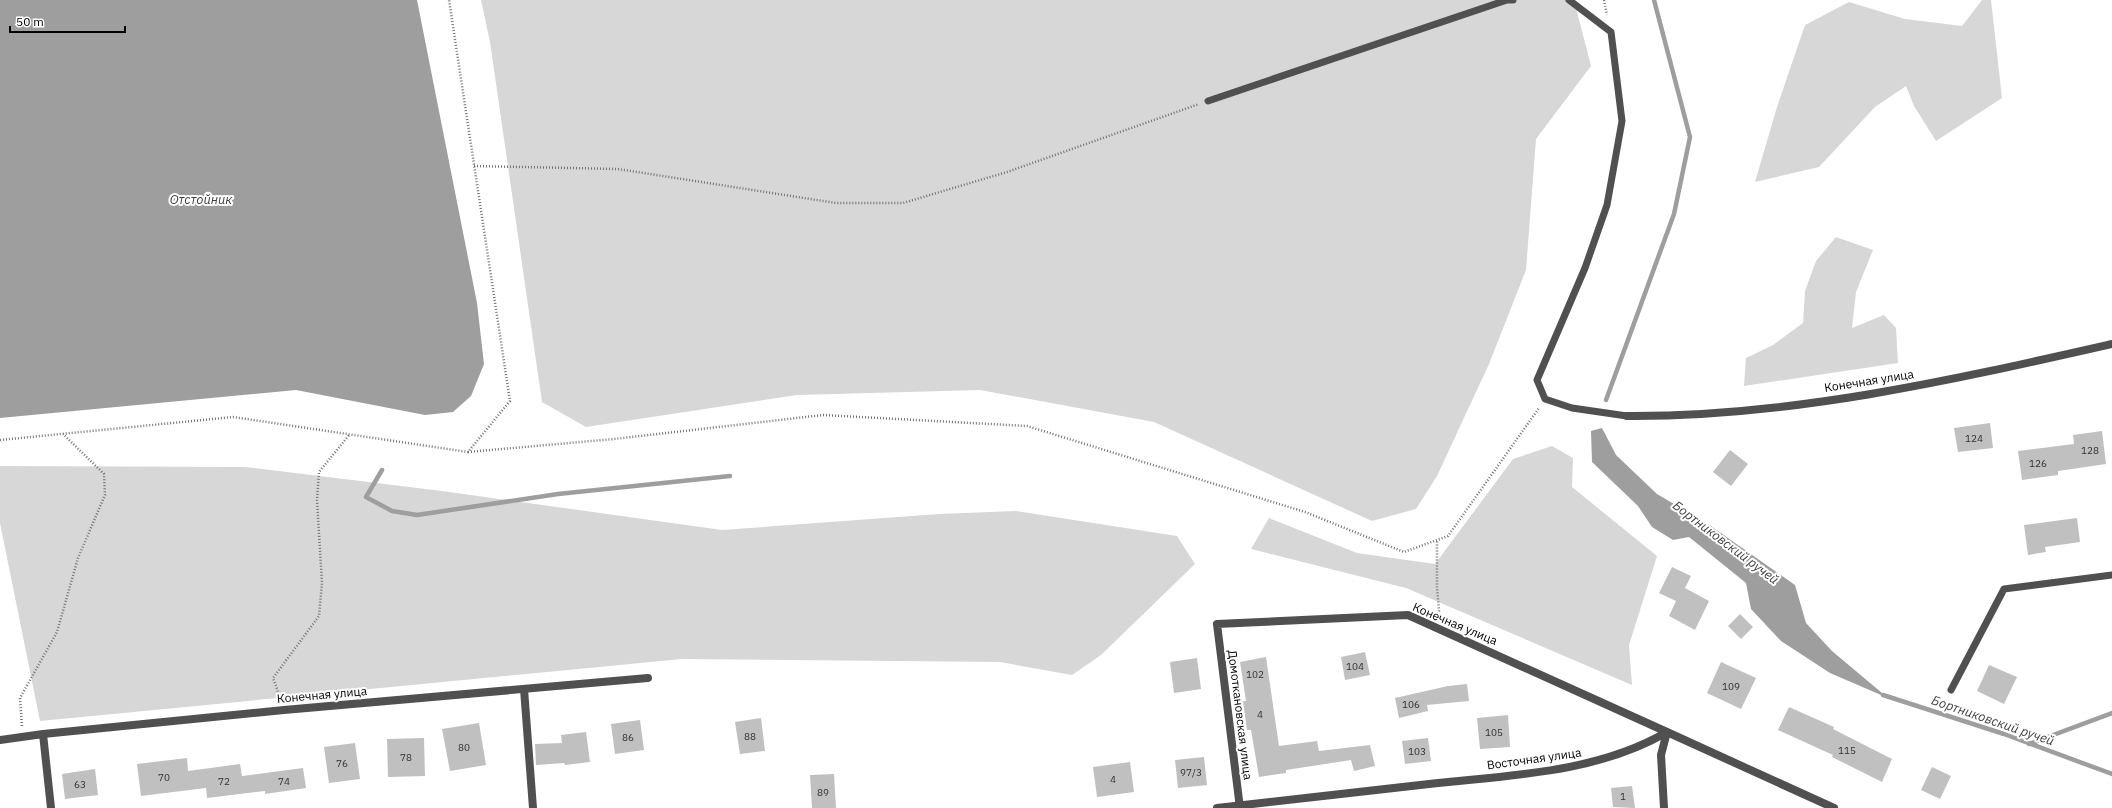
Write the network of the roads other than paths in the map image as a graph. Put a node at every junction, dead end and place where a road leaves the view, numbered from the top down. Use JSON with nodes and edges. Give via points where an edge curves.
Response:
{"nodes":[{"id":1,"x":1513,"y":0,"type":"edge"},
{"id":2,"x":1569,"y":0,"type":"edge"},
{"id":3,"x":1208,"y":100,"type":"road end"},
{"id":4,"x":2112,"y":344,"type":"edge"},
{"id":5,"x":1627,"y":416,"type":"joint"},
{"id":6,"x":2112,"y":575,"type":"edge"},
{"id":7,"x":1217,"y":624,"type":"joint"},
{"id":8,"x":648,"y":678,"type":"dead end"},
{"id":9,"x":524,"y":689,"type":"junction"},
{"id":10,"x":1951,"y":690,"type":"dead end"},
{"id":11,"x":1667,"y":732,"type":"junction"},
{"id":12,"x":43,"y":734,"type":"junction"},
{"id":13,"x":0,"y":740,"type":"edge"},
{"id":14,"x":1240,"y":807,"type":"edge"},
{"id":15,"x":51,"y":808,"type":"edge"},
{"id":16,"x":533,"y":808,"type":"edge"},
{"id":17,"x":1217,"y":808,"type":"edge"},
{"id":18,"x":1664,"y":808,"type":"edge"},
{"id":19,"x":1834,"y":808,"type":"edge"}],
"edges":[{"from":1,"to":3,"type":"lane"},
{"from":2,"to":5,"type":"lane","via":[[1611,32],[1622,121],[1608,205],[1585,268],[1538,380],[1545,400],[1572,408]]},
{"from":4,"to":5,"type":"street","name":"Конечная улица","via":[[1967,377],[1802,404],[1675,416]]},
{"from":6,"to":10,"type":"lane","via":[[2004,589]]},
{"from":7,"to":11,"type":"street","name":"Конечная улица","via":[[1408,615]]},
{"from":7,"to":14,"type":"street","name":"Домоткановская улица"},
{"from":8,"to":9,"type":"street","name":"Конечная улица"},
{"from":9,"to":12,"type":"street","name":"Конечная улица"},
{"from":9,"to":16,"type":"street"},
{"from":11,"to":14,"type":"street","name":"Восточная улица","via":[[1644,746],[1588,763],[1510,775]]},
{"from":11,"to":18,"type":"street","via":[[1661,755]]},
{"from":11,"to":19,"type":"street"},
{"from":12,"to":13,"type":"street","name":"Конечная улица"},
{"from":12,"to":15,"type":"street"},
{"from":14,"to":17,"type":"street","name":"Восточная улица"}]}
